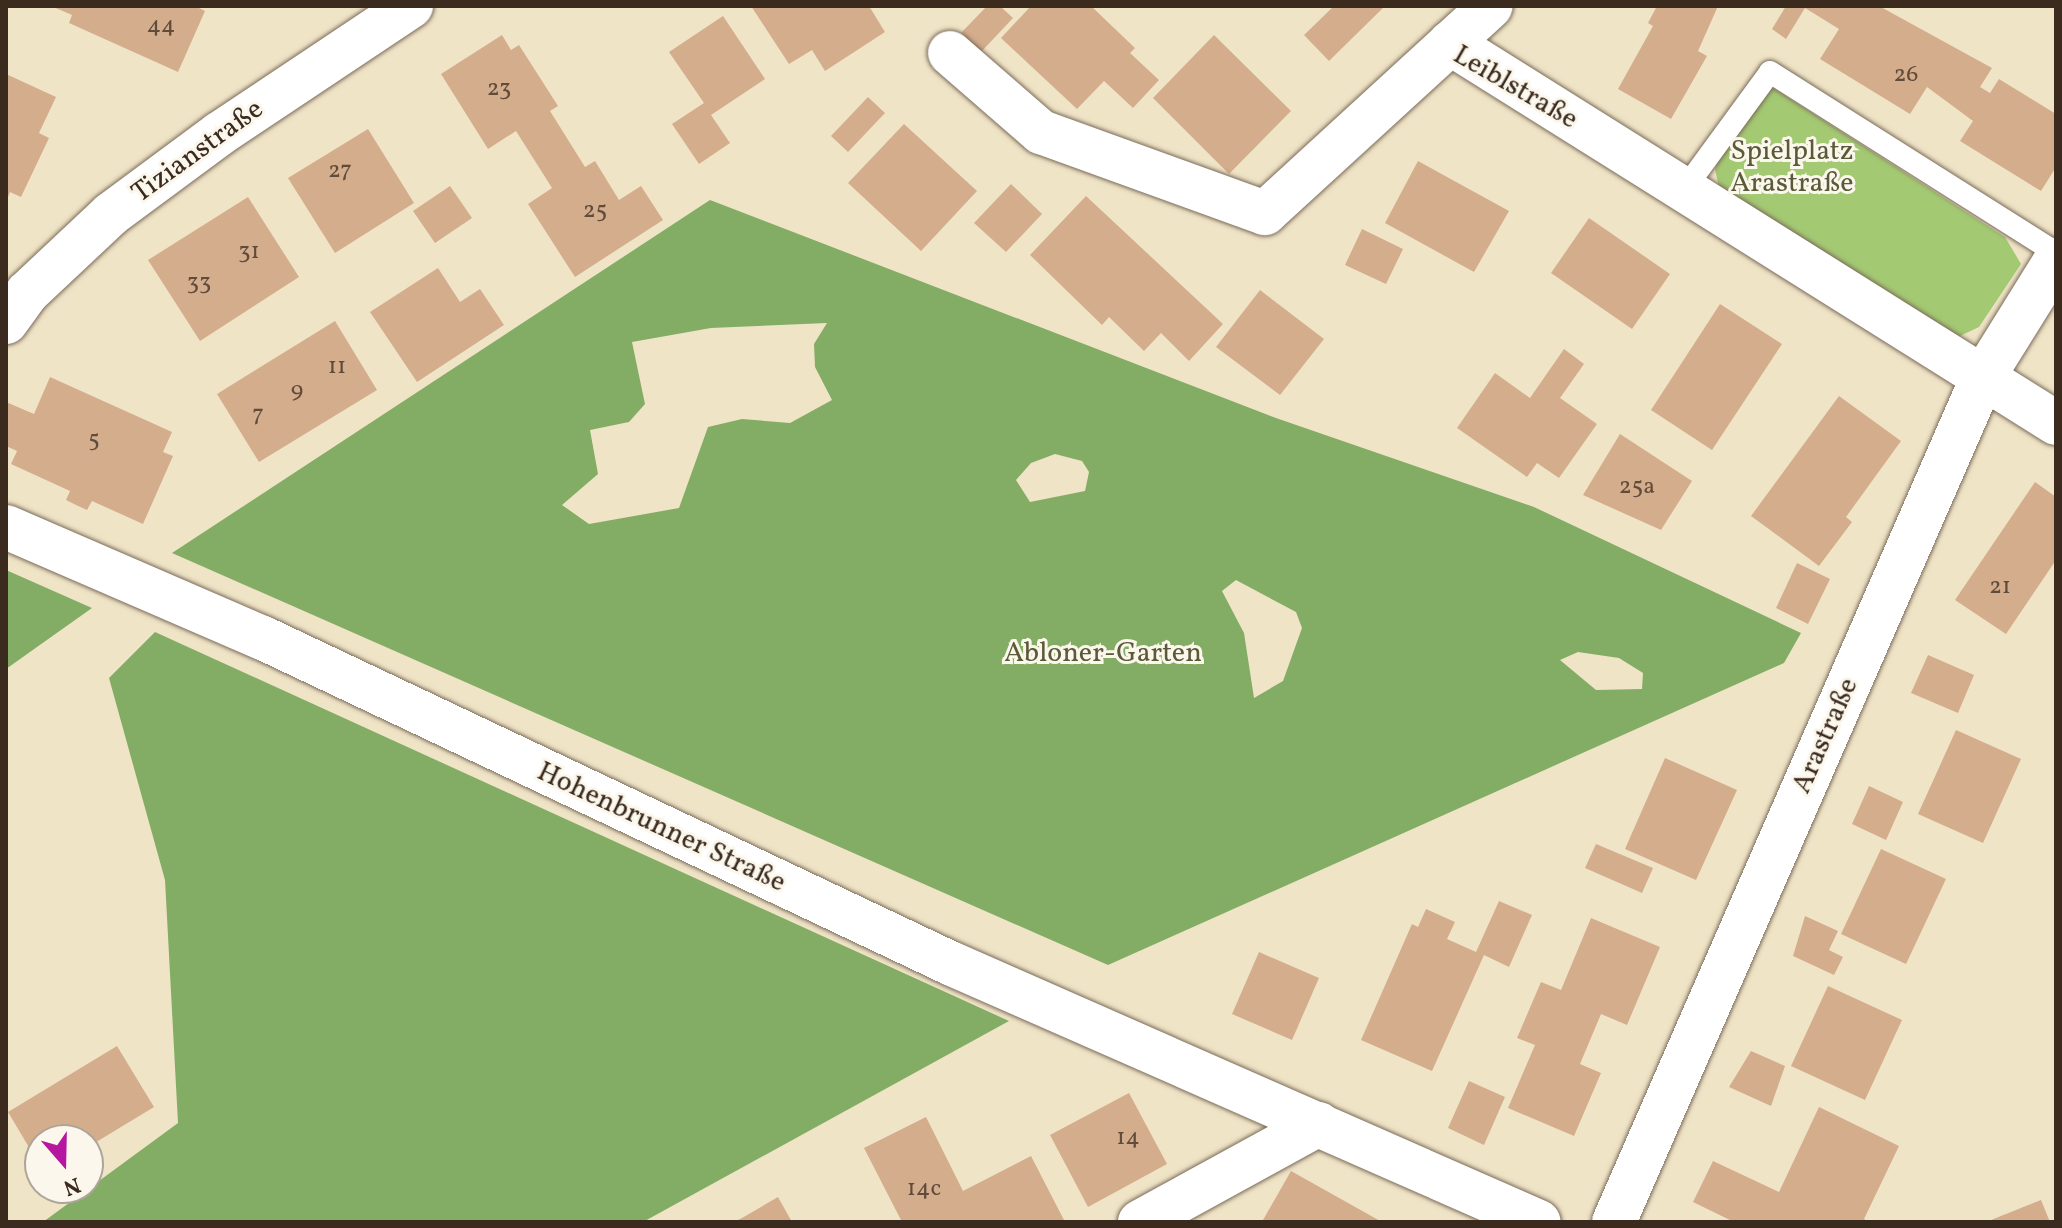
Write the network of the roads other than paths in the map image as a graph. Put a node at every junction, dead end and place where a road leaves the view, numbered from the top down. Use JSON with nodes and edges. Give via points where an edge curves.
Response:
{"nodes":[{"id":1,"x":411,"y":6,"type":"edge"},
{"id":2,"x":1491,"y":6,"type":"edge"},
{"id":3,"x":1450,"y":43,"type":"junction"},
{"id":4,"x":950,"y":53,"type":"dead end"},
{"id":5,"x":1683,"y":191,"type":"junction"},
{"id":6,"x":2056,"y":253,"type":"edge"},
{"id":7,"x":2056,"y":260,"type":"edge"},
{"id":8,"x":6,"y":322,"type":"edge"},
{"id":9,"x":1982,"y":379,"type":"junction"},
{"id":10,"x":2056,"y":423,"type":"edge"},
{"id":11,"x":6,"y":527,"type":"edge"},
{"id":12,"x":1319,"y":1124,"type":"junction"},
{"id":13,"x":1140,"y":1222,"type":"edge"},
{"id":14,"x":1539,"y":1222,"type":"edge"},
{"id":15,"x":1614,"y":1222,"type":"edge"}],
"edges":[{"from":1,"to":8,"type":"street","name":"Tizianstraße","via":[[219,134],[111,214],[27,293]]},
{"from":2,"to":3,"type":"street"},
{"from":3,"to":4,"type":"street","name":"Leiblstraße","via":[[1265,213],[1041,132]]},
{"from":3,"to":5,"type":"street","name":"Leiblstraße"},
{"from":5,"to":6,"type":"lane","via":[[1770,72]]},
{"from":5,"to":9,"type":"street","name":"Leiblstraße"},
{"from":7,"to":9,"type":"street","name":"Arastraße"},
{"from":9,"to":10,"type":"street","name":"Leiblstraße"},
{"from":9,"to":15,"type":"street","name":"Arastraße"},
{"from":11,"to":12,"type":"street","name":"Hohenbrunner Straße","via":[[263,638],[950,963]]},
{"from":12,"to":13,"type":"street"},
{"from":12,"to":14,"type":"street","name":"Hohenbrunner Straße"}]}
